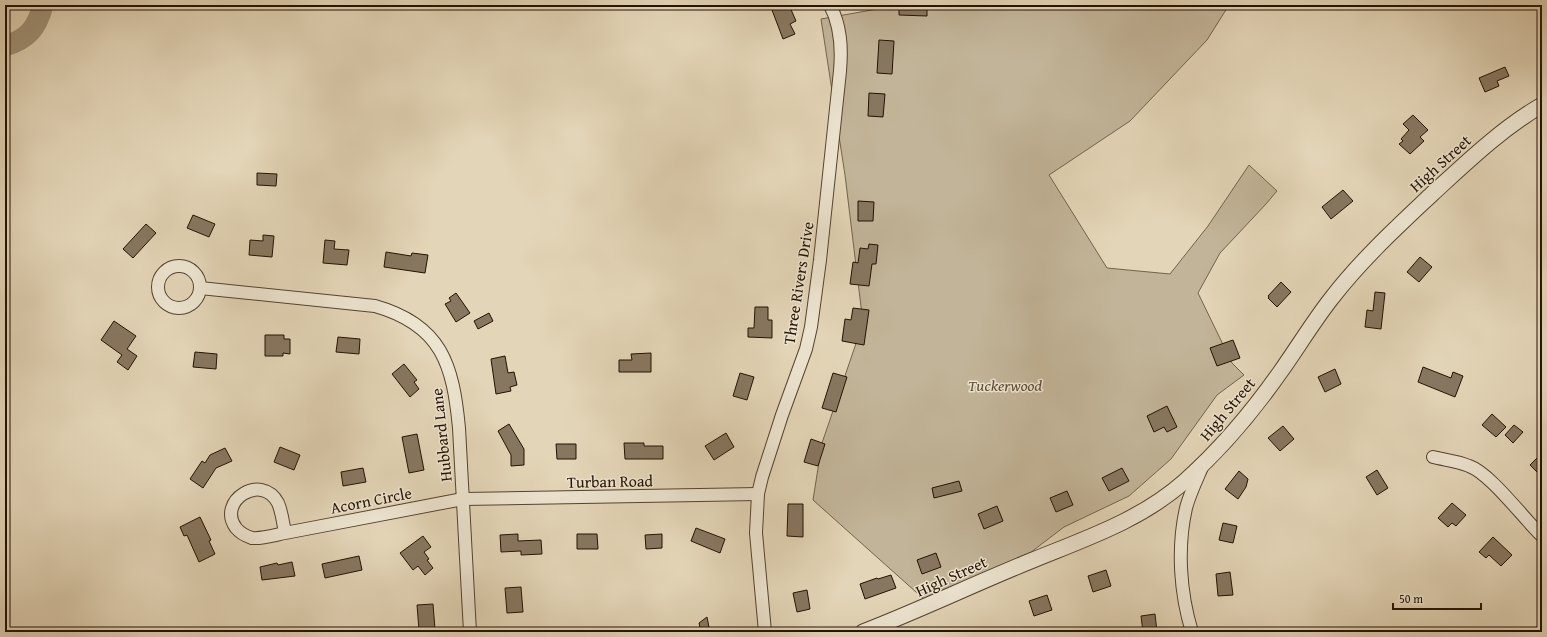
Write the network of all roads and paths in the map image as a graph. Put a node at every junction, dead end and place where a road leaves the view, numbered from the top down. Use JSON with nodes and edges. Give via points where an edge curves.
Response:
{"nodes":[{"id":1,"x":830,"y":5,"type":"edge"},
{"id":2,"x":1542,"y":106,"type":"edge"},
{"id":3,"x":200,"y":288,"type":"dead end"},
{"id":4,"x":1433,"y":457,"type":"dead end"},
{"id":5,"x":1204,"y":462,"type":"junction"},
{"id":6,"x":758,"y":494,"type":"junction"},
{"id":7,"x":463,"y":499,"type":"junction"},
{"id":8,"x":286,"y":533,"type":"junction"},
{"id":9,"x":1542,"y":536,"type":"edge"},
{"id":10,"x":470,"y":632,"type":"edge"},
{"id":11,"x":765,"y":632,"type":"edge"},
{"id":12,"x":863,"y":632,"type":"edge"},
{"id":13,"x":1192,"y":632,"type":"edge"}],
"edges":[{"from":1,"to":6,"type":"street","name":"Three Rivers Drive","via":[[839,31],[841,63],[814,305],[806,349]]},
{"from":2,"to":5,"type":"street","name":"High Street","via":[[1508,128],[1479,152],[1405,219],[1365,260],[1330,300],[1251,411]]},
{"from":3,"to":7,"type":"street","name":"Hubbard Lane","via":[[375,306],[400,314],[422,328],[439,348],[452,380],[458,423]]},
{"from":4,"to":9,"type":"street","via":[[1470,466],[1479,472]]},
{"from":5,"to":12,"type":"street","name":"High Street","via":[[1173,491],[1123,522]]},
{"from":5,"to":13,"type":"street","via":[[1186,507],[1182,542],[1183,591]]},
{"from":6,"to":7,"type":"street","name":"Turban Road"},
{"from":6,"to":11,"type":"street","name":"Three Rivers Drive","via":[[756,533]]},
{"from":7,"to":8,"type":"street","name":"Acorn Circle"},
{"from":7,"to":10,"type":"street","name":"Hubbard Lane"},
{"from":8,"to":8,"type":"street","name":"Acorn Circle","via":[[256,538],[246,536],[233,521],[235,501],[247,491],[257,489],[267,492],[277,502]]}]}
